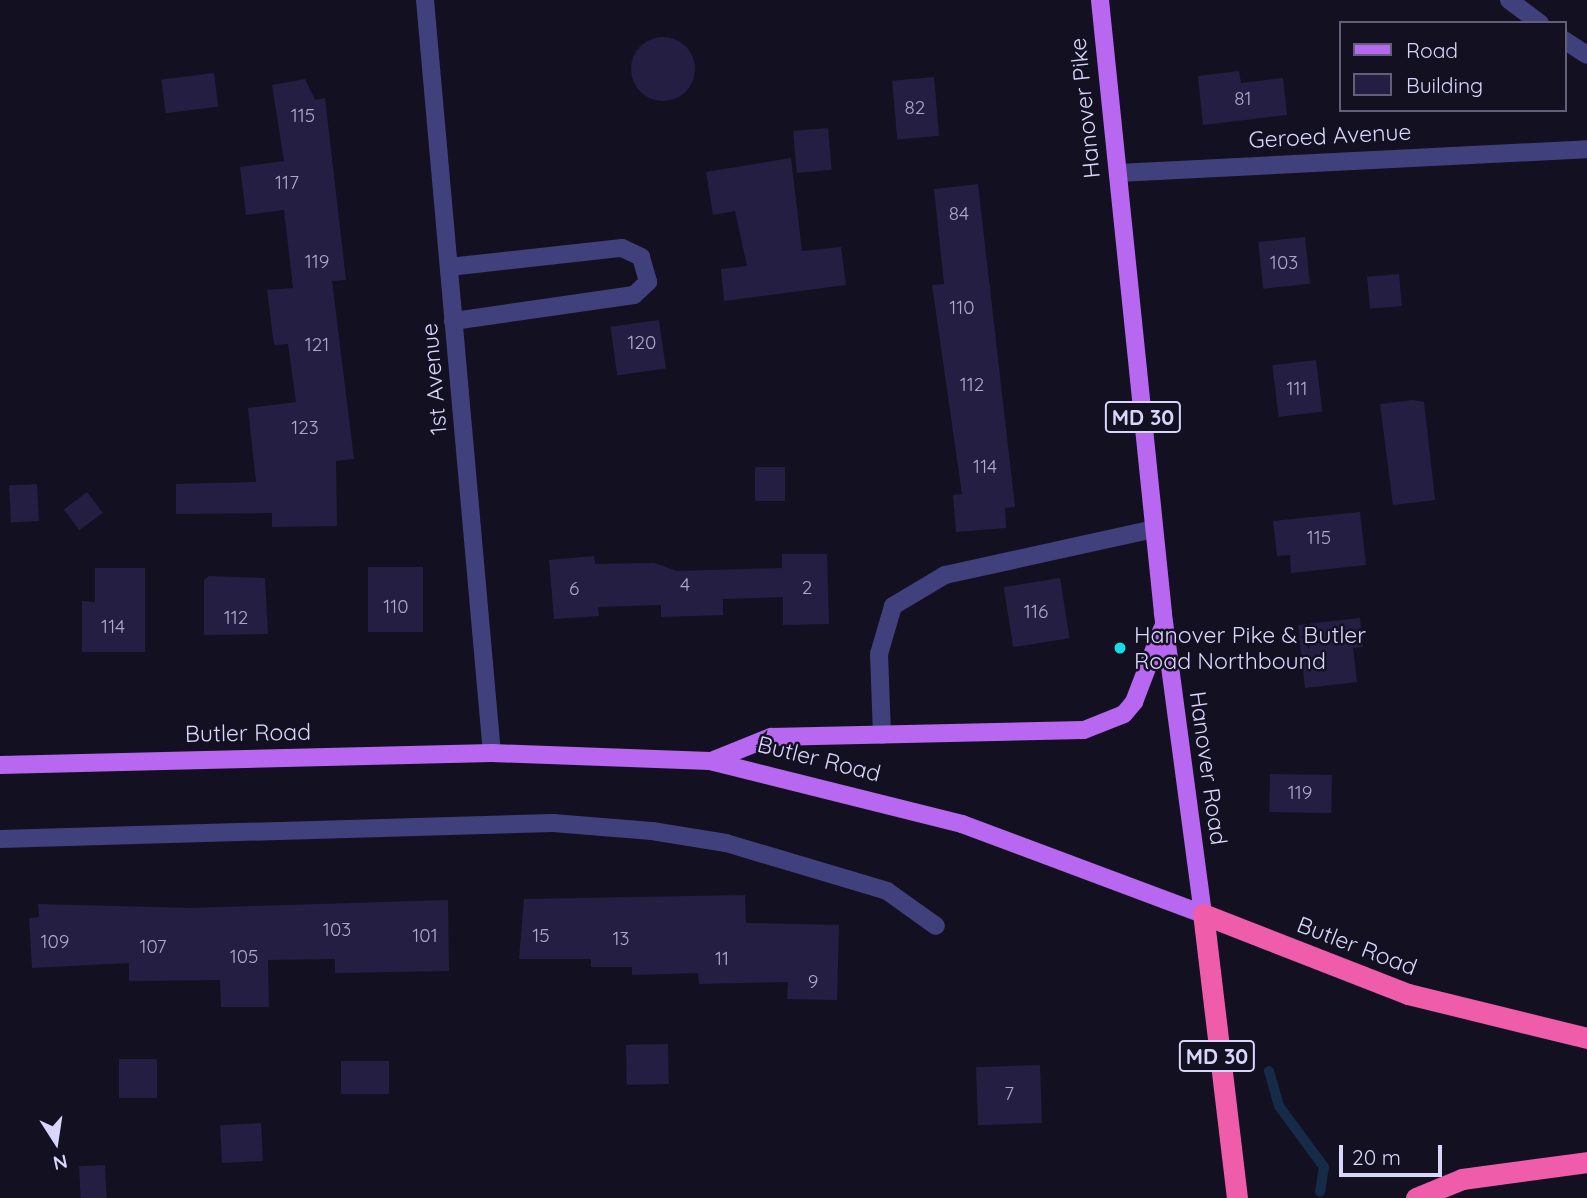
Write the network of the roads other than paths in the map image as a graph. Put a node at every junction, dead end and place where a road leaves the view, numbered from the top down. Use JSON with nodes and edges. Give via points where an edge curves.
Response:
{"nodes":[{"id":1,"x":425,"y":0,"type":"edge"},
{"id":2,"x":1100,"y":0,"type":"edge"},
{"id":3,"x":1509,"y":0,"type":"edge"},
{"id":4,"x":1537,"y":21,"type":"edge"},
{"id":5,"x":1566,"y":41,"type":"edge"},
{"id":6,"x":1587,"y":55,"type":"edge"},
{"id":7,"x":1587,"y":149,"type":"edge"},
{"id":8,"x":1118,"y":173,"type":"junction"},
{"id":9,"x":1122,"y":211,"type":"joint"},
{"id":10,"x":449,"y":267,"type":"junction"},
{"id":11,"x":453,"y":321,"type":"junction"},
{"id":12,"x":1154,"y":529,"type":"junction"},
{"id":13,"x":1164,"y":623,"type":"junction"},
{"id":14,"x":882,"y":735,"type":"junction"},
{"id":15,"x":492,"y":753,"type":"junction"},
{"id":16,"x":710,"y":761,"type":"junction"},
{"id":17,"x":0,"y":765,"type":"edge"},
{"id":18,"x":0,"y":839,"type":"edge"},
{"id":19,"x":1203,"y":914,"type":"junction"},
{"id":20,"x":936,"y":926,"type":"dead end"},
{"id":21,"x":1587,"y":1038,"type":"edge"},
{"id":22,"x":1587,"y":1162,"type":"edge"},
{"id":23,"x":1237,"y":1198,"type":"edge"},
{"id":24,"x":1416,"y":1198,"type":"edge"}],
"edges":[{"from":1,"to":10,"type":"street","name":"1st Avenue"},
{"from":2,"to":8,"type":"main road","name":"Hanover Pike","number":"MD 30"},
{"from":3,"to":4,"type":"street"},
{"from":5,"to":6,"type":"street"},
{"from":7,"to":8,"type":"street","name":"Geroed Avenue"},
{"from":8,"to":9,"type":"main road","name":"Hanover Pike","number":"MD 30"},
{"from":9,"to":12,"type":"main road","name":"Hanover Road","number":"MD 30"},
{"from":10,"to":11,"type":"street","name":"1st Avenue"},
{"from":10,"to":11,"type":"street","via":[[622,248],[641,257],[648,282],[634,295]]},
{"from":11,"to":15,"type":"street","name":"1st Avenue"},
{"from":12,"to":13,"type":"main road","name":"Hanover Road","number":"MD 30"},
{"from":12,"to":14,"type":"street","via":[[945,575],[892,606],[879,654]]},
{"from":13,"to":14,"type":"main road","via":[[1135,702],[1106,723],[1084,730]]},
{"from":13,"to":19,"type":"main road","name":"Hanover Road","number":"MD 30"},
{"from":14,"to":16,"type":"main road","via":[[771,737]]},
{"from":15,"to":16,"type":"main road","name":"Butler Road"},
{"from":15,"to":17,"type":"main road","name":"Butler Road"},
{"from":16,"to":19,"type":"main road","name":"Butler Road","via":[[962,824]]},
{"from":18,"to":20,"type":"street","via":[[553,823],[652,831],[726,843],[887,891]]},
{"from":19,"to":21,"type":"highway","name":"Butler Road","via":[[1408,994]]},
{"from":19,"to":23,"type":"highway","number":"MD 30"},
{"from":22,"to":24,"type":"highway","via":[[1462,1179]]}]}
